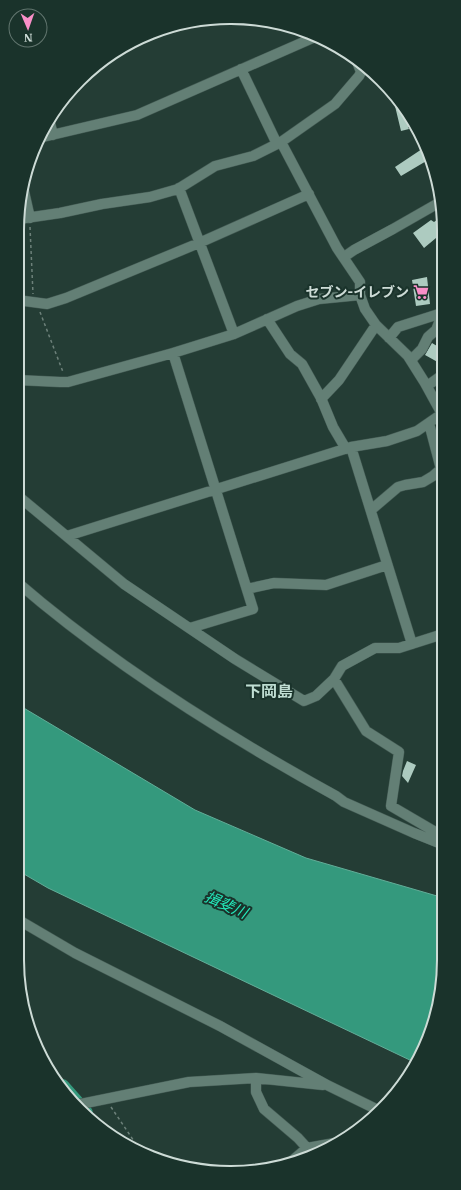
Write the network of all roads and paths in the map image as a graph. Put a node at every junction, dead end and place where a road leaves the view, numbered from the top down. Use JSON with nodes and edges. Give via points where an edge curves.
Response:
{"nodes":[{"id":1,"x":309,"y":40,"type":"edge"},
{"id":2,"x":241,"y":69,"type":"junction"},
{"id":3,"x":362,"y":71,"type":"edge"},
{"id":4,"x":51,"y":128,"type":"edge"},
{"id":5,"x":53,"y":135,"type":"junction"},
{"id":6,"x":47,"y":136,"type":"edge"},
{"id":7,"x":279,"y":143,"type":"junction"},
{"id":8,"x":179,"y":188,"type":"junction"},
{"id":9,"x":309,"y":194,"type":"junction"},
{"id":10,"x":26,"y":202,"type":"edge"},
{"id":11,"x":435,"y":205,"type":"edge"},
{"id":12,"x":24,"y":218,"type":"edge"},
{"id":13,"x":30,"y":218,"type":"junction"},
{"id":14,"x":199,"y":243,"type":"junction"},
{"id":15,"x":344,"y":257,"type":"junction"},
{"id":16,"x":360,"y":294,"type":"junction"},
{"id":17,"x":24,"y":301,"type":"edge"},
{"id":18,"x":36,"y":302,"type":"junction"},
{"id":19,"x":437,"y":315,"type":"edge"},
{"id":20,"x":266,"y":319,"type":"junction"},
{"id":21,"x":376,"y":325,"type":"junction"},
{"id":22,"x":437,"y":327,"type":"edge"},
{"id":23,"x":234,"y":334,"type":"junction"},
{"id":24,"x":389,"y":338,"type":"junction"},
{"id":25,"x":174,"y":353,"type":"junction"},
{"id":26,"x":411,"y":360,"type":"junction"},
{"id":27,"x":437,"y":379,"type":"edge"},
{"id":28,"x":24,"y":380,"type":"edge"},
{"id":29,"x":68,"y":382,"type":"junction"},
{"id":30,"x":427,"y":386,"type":"junction"},
{"id":31,"x":321,"y":399,"type":"junction"},
{"id":32,"x":437,"y":404,"type":"edge"},
{"id":33,"x":437,"y":417,"type":"edge"},
{"id":34,"x":428,"y":424,"type":"junction"},
{"id":35,"x":348,"y":448,"type":"junction"},
{"id":36,"x":437,"y":452,"type":"edge"},
{"id":37,"x":437,"y":473,"type":"edge"},
{"id":38,"x":216,"y":489,"type":"junction"},
{"id":39,"x":24,"y":501,"type":"edge"},
{"id":40,"x":371,"y":510,"type":"junction"},
{"id":41,"x":67,"y":536,"type":"junction"},
{"id":42,"x":387,"y":565,"type":"junction"},
{"id":43,"x":24,"y":588,"type":"edge"},
{"id":44,"x":247,"y":589,"type":"junction"},
{"id":45,"x":190,"y":628,"type":"junction"},
{"id":46,"x":437,"y":636,"type":"edge"},
{"id":47,"x":412,"y":644,"type":"junction"},
{"id":48,"x":334,"y":679,"type":"junction"},
{"id":49,"x":437,"y":833,"type":"edge"},
{"id":50,"x":437,"y":841,"type":"edge"},
{"id":51,"x":24,"y":923,"type":"edge"},
{"id":52,"x":256,"y":1078,"type":"junction"},
{"id":53,"x":328,"y":1085,"type":"junction"},
{"id":54,"x":101,"y":1100,"type":"junction"},
{"id":55,"x":82,"y":1104,"type":"edge"},
{"id":56,"x":374,"y":1108,"type":"edge"},
{"id":57,"x":134,"y":1142,"type":"edge"},
{"id":58,"x":321,"y":1145,"type":"edge"},
{"id":59,"x":306,"y":1148,"type":"junction"},
{"id":60,"x":299,"y":1154,"type":"edge"}],
"edges":[{"from":1,"to":2,"type":"street"},
{"from":2,"to":5,"type":"street","via":[[137,115]]},
{"from":2,"to":7,"type":"street"},
{"from":3,"to":7,"type":"street","via":[[334,104]]},
{"from":4,"to":5,"type":"street"},
{"from":5,"to":6,"type":"street"},
{"from":7,"to":8,"type":"street","via":[[253,156],[215,166]]},
{"from":7,"to":9,"type":"street"},
{"from":8,"to":13,"type":"street","via":[[150,197]]},
{"from":8,"to":14,"type":"street"},
{"from":9,"to":14,"type":"street"},
{"from":9,"to":15,"type":"street"},
{"from":10,"to":13,"type":"street"},
{"from":11,"to":15,"type":"street"},
{"from":12,"to":13,"type":"street"},
{"from":13,"to":18,"type":"path","via":[[33,294]]},
{"from":14,"to":18,"type":"street","via":[[66,298],[47,304]]},
{"from":14,"to":23,"type":"street"},
{"from":15,"to":16,"type":"street","via":[[360,282]]},
{"from":16,"to":20,"type":"street","via":[[319,299]]},
{"from":16,"to":21,"type":"street","via":[[365,309]]},
{"from":17,"to":18,"type":"street"},
{"from":18,"to":29,"type":"path"},
{"from":19,"to":24,"type":"street","via":[[398,327]]},
{"from":20,"to":23,"type":"street"},
{"from":20,"to":31,"type":"street","via":[[290,354],[302,364]]},
{"from":21,"to":24,"type":"street"},
{"from":21,"to":31,"type":"street","via":[[339,380]]},
{"from":22,"to":26,"type":"street"},
{"from":23,"to":25,"type":"street"},
{"from":24,"to":26,"type":"street"},
{"from":25,"to":29,"type":"street"},
{"from":25,"to":38,"type":"street"},
{"from":26,"to":30,"type":"street"},
{"from":27,"to":30,"type":"street"},
{"from":28,"to":29,"type":"street"},
{"from":30,"to":32,"type":"street"},
{"from":31,"to":35,"type":"street","via":[[333,426]]},
{"from":33,"to":34,"type":"street"},
{"from":34,"to":35,"type":"street","via":[[417,431],[387,441]]},
{"from":34,"to":36,"type":"street"},
{"from":35,"to":38,"type":"street"},
{"from":35,"to":40,"type":"street"},
{"from":37,"to":40,"type":"street","via":[[424,482],[398,488]]},
{"from":38,"to":41,"type":"street"},
{"from":38,"to":44,"type":"street"},
{"from":39,"to":41,"type":"street"},
{"from":40,"to":42,"type":"street"},
{"from":41,"to":45,"type":"street","via":[[124,584]]},
{"from":42,"to":44,"type":"street","via":[[326,585],[274,583]]},
{"from":42,"to":47,"type":"street"},
{"from":43,"to":50,"type":"street","via":[[101,649],[249,747],[344,802]]},
{"from":44,"to":45,"type":"street","via":[[253,609]]},
{"from":45,"to":48,"type":"street","via":[[304,701],[316,696]]},
{"from":46,"to":47,"type":"street"},
{"from":47,"to":48,"type":"street","via":[[399,648],[375,648],[342,666]]},
{"from":48,"to":49,"type":"street","via":[[366,731],[399,752],[391,806]]},
{"from":51,"to":53,"type":"street","via":[[75,953],[220,1026]]},
{"from":52,"to":53,"type":"street"},
{"from":52,"to":54,"type":"street","via":[[189,1082]]},
{"from":52,"to":59,"type":"street","via":[[256,1092],[264,1109]]},
{"from":53,"to":56,"type":"street"},
{"from":54,"to":55,"type":"street"},
{"from":54,"to":57,"type":"path"},
{"from":58,"to":59,"type":"street"},
{"from":59,"to":60,"type":"street"}]}
